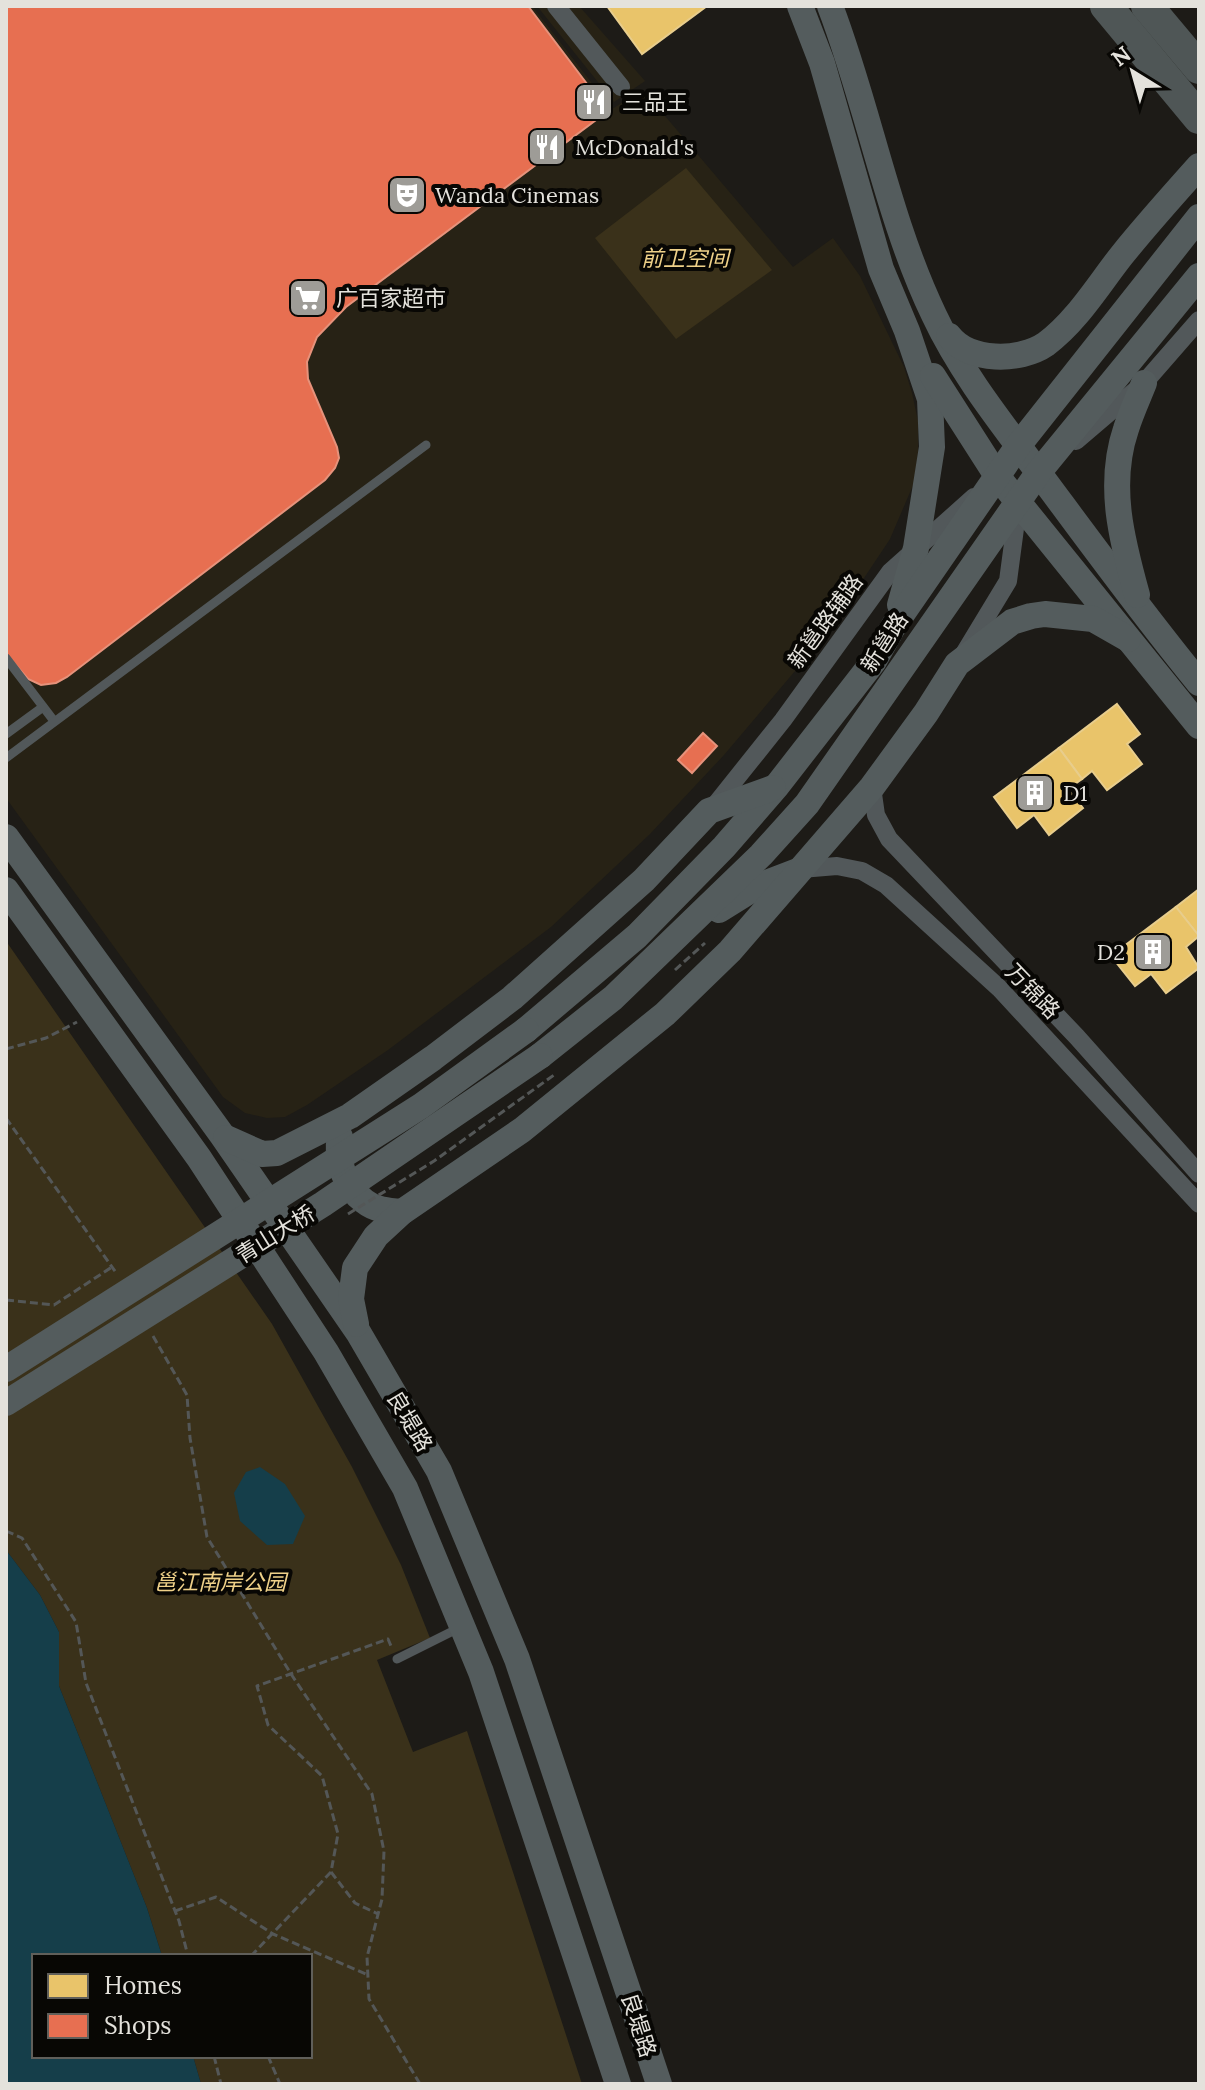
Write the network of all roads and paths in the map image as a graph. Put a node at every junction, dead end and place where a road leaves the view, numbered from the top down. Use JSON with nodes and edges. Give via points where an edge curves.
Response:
{"nodes":[{"id":1,"x":556,"y":6,"type":"edge"},
{"id":2,"x":800,"y":6,"type":"edge"},
{"id":3,"x":830,"y":6,"type":"edge"},
{"id":4,"x":1106,"y":6,"type":"edge"},
{"id":5,"x":1147,"y":6,"type":"edge"},
{"id":6,"x":1187,"y":70,"type":"edge"},
{"id":7,"x":621,"y":87,"type":"dead end"},
{"id":8,"x":1199,"y":118,"type":"edge"},
{"id":9,"x":1199,"y":166,"type":"edge"},
{"id":10,"x":1199,"y":217,"type":"edge"},
{"id":11,"x":1199,"y":276,"type":"edge"},
{"id":12,"x":935,"y":318,"type":"junction"},
{"id":13,"x":1199,"y":320,"type":"edge"},
{"id":14,"x":907,"y":331,"type":"junction"},
{"id":15,"x":1144,"y":383,"type":"junction"},
{"id":16,"x":426,"y":445,"type":"dead end"},
{"id":17,"x":1018,"y":446,"type":"junction"},
{"id":18,"x":1038,"y":473,"type":"junction"},
{"id":19,"x":997,"y":476,"type":"junction"},
{"id":20,"x":1018,"y":504,"type":"junction"},
{"id":21,"x":916,"y":548,"type":"junction"},
{"id":22,"x":1142,"y":614,"type":"junction"},
{"id":23,"x":893,"y":627,"type":"junction"},
{"id":24,"x":1128,"y":639,"type":"junction"},
{"id":25,"x":6,"y":658,"type":"edge"},
{"id":26,"x":957,"y":664,"type":"junction"},
{"id":27,"x":1199,"y":683,"type":"edge"},
{"id":28,"x":43,"y":707,"type":"junction"},
{"id":29,"x":54,"y":721,"type":"junction"},
{"id":30,"x":1199,"y":726,"type":"edge"},
{"id":31,"x":6,"y":734,"type":"edge"},
{"id":32,"x":6,"y":758,"type":"edge"},
{"id":33,"x":776,"y":787,"type":"junction"},
{"id":34,"x":872,"y":787,"type":"junction"},
{"id":35,"x":709,"y":811,"type":"junction"},
{"id":36,"x":6,"y":837,"type":"edge"},
{"id":37,"x":801,"y":869,"type":"junction"},
{"id":38,"x":686,"y":885,"type":"junction"},
{"id":39,"x":6,"y":890,"type":"edge"},
{"id":40,"x":681,"y":932,"type":"junction"},
{"id":41,"x":707,"y":942,"type":"dead end"},
{"id":42,"x":672,"y":972,"type":"dead end"},
{"id":43,"x":76,"y":1022,"type":"dead end"},
{"id":44,"x":526,"y":1030,"type":"joint"},
{"id":45,"x":152,"y":1038,"type":"junction"},
{"id":46,"x":6,"y":1049,"type":"edge"},
{"id":47,"x":540,"y":1056,"type":"joint"},
{"id":48,"x":126,"y":1059,"type":"junction"},
{"id":49,"x":350,"y":1116,"type":"junction"},
{"id":50,"x":6,"y":1118,"type":"edge"},
{"id":51,"x":222,"y":1135,"type":"junction"},
{"id":52,"x":1199,"y":1174,"type":"edge"},
{"id":53,"x":1199,"y":1204,"type":"edge"},
{"id":54,"x":402,"y":1212,"type":"junction"},
{"id":55,"x":112,"y":1267,"type":"junction"},
{"id":56,"x":120,"y":1280,"type":"dead end"},
{"id":57,"x":6,"y":1300,"type":"edge"},
{"id":58,"x":358,"y":1332,"type":"junction"},
{"id":59,"x":152,"y":1334,"type":"dead end"},
{"id":60,"x":6,"y":1369,"type":"edge"},
{"id":61,"x":6,"y":1403,"type":"edge"},
{"id":62,"x":6,"y":1531,"type":"edge"},
{"id":63,"x":462,"y":1626,"type":"junction"},
{"id":64,"x":397,"y":1659,"type":"joint"},
{"id":65,"x":291,"y":1674,"type":"junction"},
{"id":66,"x":331,"y":1872,"type":"junction"},
{"id":67,"x":175,"y":1911,"type":"junction"},
{"id":68,"x":378,"y":1914,"type":"junction"},
{"id":69,"x":273,"y":1934,"type":"junction"},
{"id":70,"x":187,"y":1954,"type":"edge"},
{"id":71,"x":253,"y":1954,"type":"edge"},
{"id":72,"x":368,"y":1975,"type":"junction"},
{"id":73,"x":214,"y":2058,"type":"edge"},
{"id":74,"x":269,"y":2058,"type":"edge"},
{"id":75,"x":221,"y":2084,"type":"edge"},
{"id":76,"x":280,"y":2084,"type":"edge"},
{"id":77,"x":420,"y":2084,"type":"edge"},
{"id":78,"x":618,"y":2084,"type":"edge"},
{"id":79,"x":659,"y":2084,"type":"edge"}],
"edges":[{"from":1,"to":7,"type":"street"},
{"from":2,"to":14,"type":"main road","via":[[822,63],[881,269]]},
{"from":3,"to":12,"type":"main road","via":[[890,204]]},
{"from":4,"to":6,"type":"highway"},
{"from":5,"to":6,"type":"highway"},
{"from":6,"to":8,"type":"highway"},
{"from":9,"to":12,"type":"main road","via":[[1070,321],[1043,346],[1009,356],[971,352],[955,344]]},
{"from":10,"to":17,"type":"main road","name":"新邕路"},
{"from":11,"to":18,"type":"main road","name":"新邕路"},
{"from":12,"to":17,"type":"main road"},
{"from":13,"to":15,"type":"street"},
{"from":14,"to":19,"type":"main road"},
{"from":14,"to":21,"type":"main road","via":[[933,424]]},
{"from":15,"to":18,"type":"street"},
{"from":15,"to":22,"type":"main road","via":[[1125,431],[1117,488],[1123,551]]},
{"from":16,"to":29,"type":"lane"},
{"from":17,"to":18,"type":"main road"},
{"from":17,"to":19,"type":"main road","name":"新邕路"},
{"from":18,"to":20,"type":"main road","name":"新邕路"},
{"from":18,"to":22,"type":"main road"},
{"from":19,"to":20,"type":"main road"},
{"from":19,"to":21,"type":"street","name":"新邕路辅路"},
{"from":19,"to":23,"type":"main road","name":"新邕路"},
{"from":20,"to":24,"type":"main road"},
{"from":20,"to":26,"type":"street","via":[[1008,581]]},
{"from":20,"to":40,"type":"main road","name":"新邕路","via":[[807,804]]},
{"from":21,"to":23,"type":"main road"},
{"from":21,"to":35,"type":"street","name":"新邕路辅路","via":[[890,572],[783,720]]},
{"from":22,"to":27,"type":"main road"},
{"from":23,"to":33,"type":"main road","name":"新邕路","via":[[831,720]]},
{"from":24,"to":26,"type":"main road","via":[[1093,619],[1031,616],[1012,622]]},
{"from":24,"to":30,"type":"main road"},
{"from":25,"to":28,"type":"lane"},
{"from":26,"to":34,"type":"main road"},
{"from":28,"to":29,"type":"lane"},
{"from":28,"to":31,"type":"lane"},
{"from":29,"to":32,"type":"lane"},
{"from":33,"to":35,"type":"main road"},
{"from":33,"to":38,"type":"main road","name":"新邕路"},
{"from":34,"to":37,"type":"main road"},
{"from":34,"to":52,"type":"street","name":"万锦路","via":[[876,815],[889,839]]},
{"from":35,"to":38,"type":"main road","via":[[700,858]]},
{"from":35,"to":49,"type":"main road","via":[[601,921],[512,998]]},
{"from":36,"to":45,"type":"main road","name":"良堤路"},
{"from":37,"to":40,"type":"main road","via":[[756,887]]},
{"from":37,"to":53,"type":"street","name":"万锦路","via":[[837,866],[862,871],[886,885],[999,988]]},
{"from":37,"to":54,"type":"main road","via":[[730,951],[665,1014],[522,1130]]},
{"from":38,"to":44,"type":"main road","name":"新邕路","via":[[637,936]]},
{"from":39,"to":48,"type":"main road","name":"良堤路"},
{"from":40,"to":47,"type":"main road","name":"新邕路","via":[[613,998]]},
{"from":41,"to":42,"type":"path"},
{"from":43,"to":46,"type":"path","via":[[46,1038]]},
{"from":44,"to":60,"type":"main road","name":"青山大桥","bridge":true,"via":[[360,1146]]},
{"from":45,"to":48,"type":"main road"},
{"from":45,"to":51,"type":"main road","name":"良堤路"},
{"from":47,"to":61,"type":"main road","name":"青山大桥","bridge":true,"via":[[323,1204]]},
{"from":48,"to":63,"type":"main road","name":"良堤路","via":[[199,1158],[326,1352],[405,1488]]},
{"from":49,"to":51,"type":"main road","via":[[277,1153],[262,1154]]},
{"from":49,"to":54,"type":"main road","via":[[337,1156],[347,1180],[363,1201],[380,1210]]},
{"from":50,"to":55,"type":"path"},
{"from":51,"to":58,"type":"main road","name":"良堤路"},
{"from":54,"to":58,"type":"main road","via":[[376,1236],[355,1268],[351,1299]]},
{"from":55,"to":56,"type":"path"},
{"from":55,"to":57,"type":"path","via":[[54,1305]]},
{"from":58,"to":79,"type":"main road","name":"良堤路","via":[[439,1471],[517,1659]]},
{"from":59,"to":65,"type":"path","via":[[187,1395],[207,1537]]},
{"from":62,"to":67,"type":"path","via":[[22,1538],[76,1622],[86,1683]]},
{"from":63,"to":64,"type":"lane"},
{"from":63,"to":78,"type":"main road","name":"良堤路"},
{"from":64,"to":65,"type":"path","via":[[388,1639]]},
{"from":65,"to":66,"type":"path","via":[[257,1686],[268,1725],[322,1776],[338,1834]]},
{"from":65,"to":68,"type":"path","via":[[372,1794],[384,1851]]},
{"from":66,"to":68,"type":"path","via":[[355,1903]]},
{"from":66,"to":69,"type":"path"},
{"from":67,"to":69,"type":"path","via":[[216,1897]]},
{"from":67,"to":70,"type":"path"},
{"from":68,"to":72,"type":"path"},
{"from":69,"to":71,"type":"path"},
{"from":69,"to":72,"type":"path"},
{"from":72,"to":77,"type":"path","via":[[369,1999]]},
{"from":73,"to":75,"type":"path"},
{"from":74,"to":76,"type":"path"}]}
